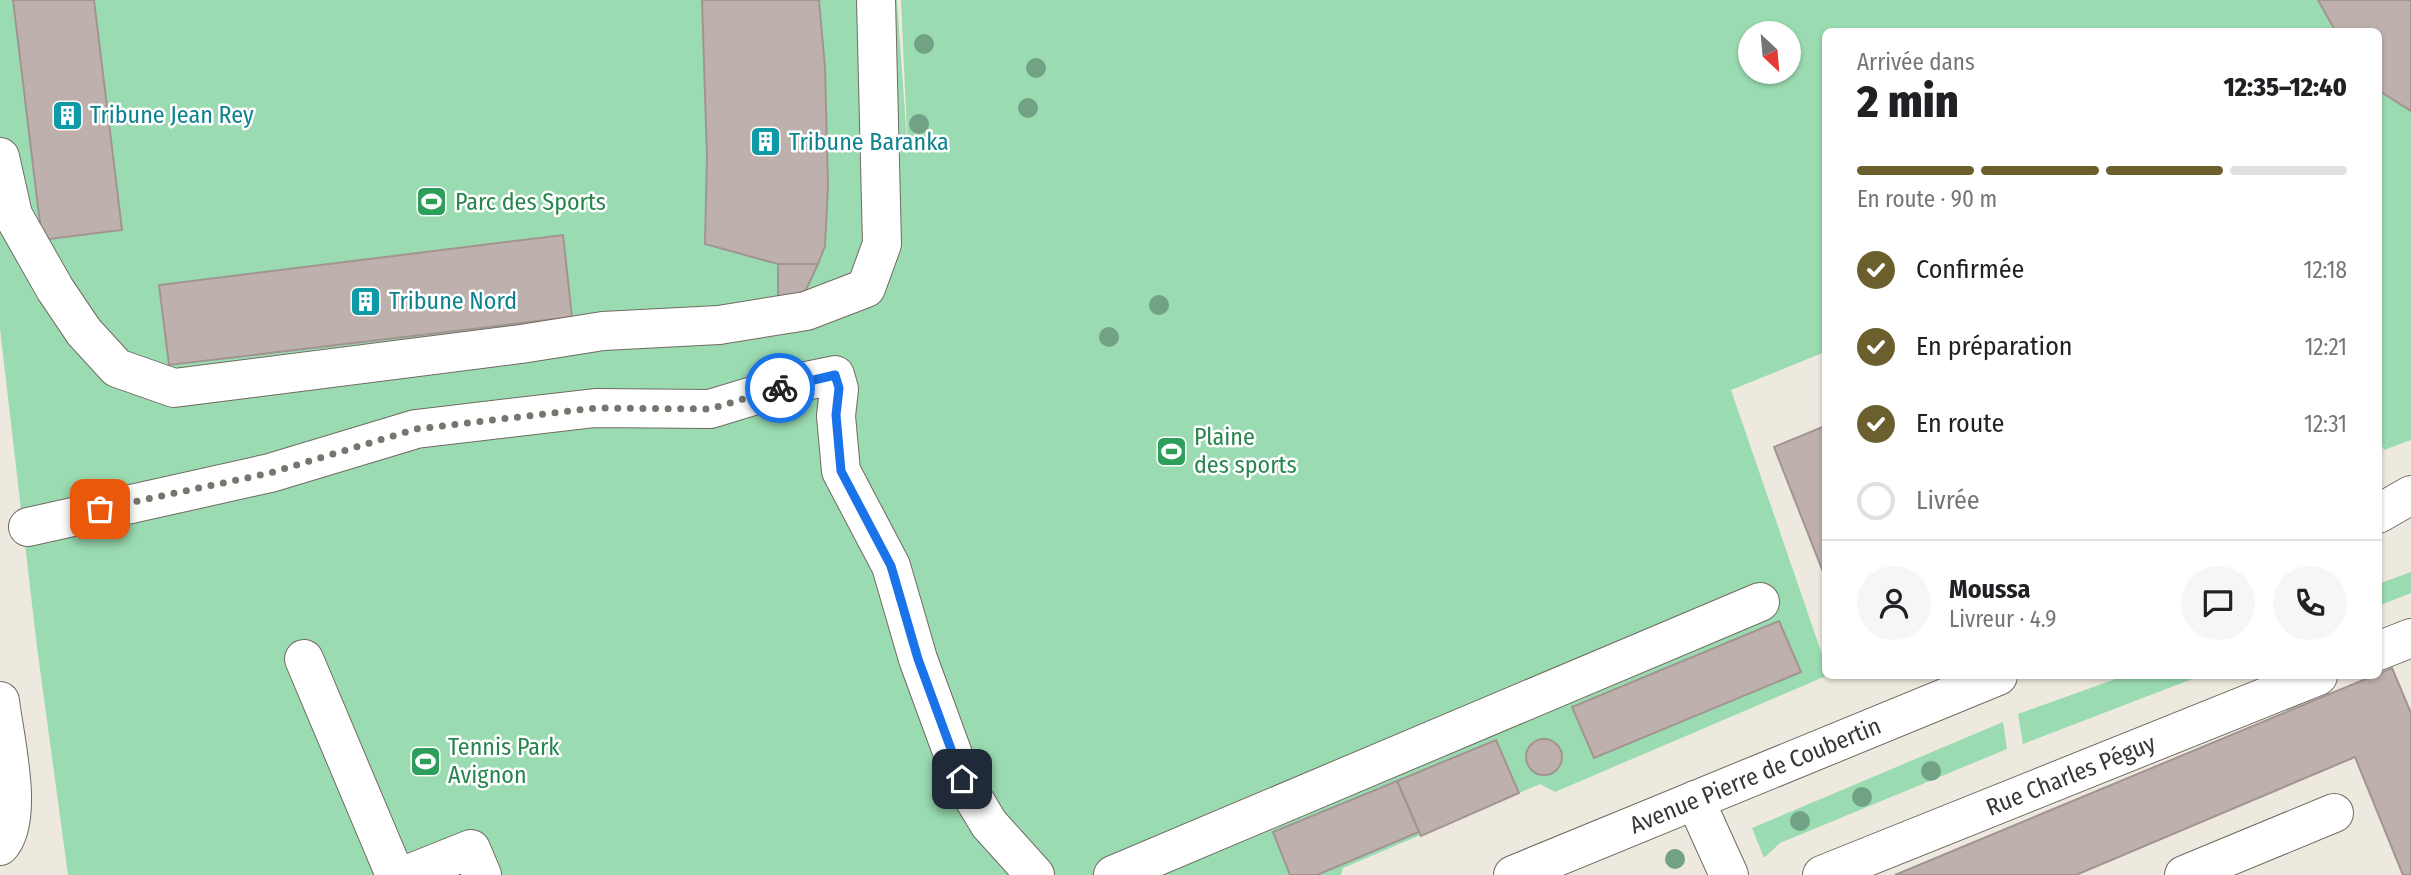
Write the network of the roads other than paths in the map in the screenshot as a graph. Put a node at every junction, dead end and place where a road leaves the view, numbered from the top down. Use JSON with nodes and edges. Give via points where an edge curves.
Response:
{"nodes":[{"id":1,"x":876,"y":0,"type":"edge"},
{"id":2,"x":0,"y":157,"type":"edge"},
{"id":3,"x":2411,"y":495,"type":"edge"},
{"id":4,"x":2382,"y":512,"type":"edge"},
{"id":5,"x":2411,"y":521,"type":"edge"},
{"id":6,"x":2382,"y":525,"type":"edge"},
{"id":7,"x":27,"y":527,"type":"dead end"},
{"id":8,"x":1760,"y":602,"type":"dead end"},
{"id":9,"x":2411,"y":638,"type":"edge"},
{"id":10,"x":2382,"y":649,"type":"edge"},
{"id":11,"x":304,"y":659,"type":"dead end"},
{"id":12,"x":1982,"y":679,"type":"edge"},
{"id":13,"x":2311,"y":679,"type":"edge"},
{"id":14,"x":1924,"y":690,"type":"edge"},
{"id":15,"x":0,"y":701,"type":"edge"},
{"id":16,"x":1695,"y":800,"type":"junction"},
{"id":17,"x":2334,"y":813,"type":"dead end"},
{"id":18,"x":0,"y":846,"type":"edge"},
{"id":19,"x":395,"y":875,"type":"edge"},
{"id":20,"x":406,"y":875,"type":"edge"},
{"id":21,"x":482,"y":875,"type":"edge"},
{"id":22,"x":1035,"y":875,"type":"edge"},
{"id":23,"x":1113,"y":875,"type":"edge"},
{"id":24,"x":1513,"y":875,"type":"edge"},
{"id":25,"x":1729,"y":875,"type":"edge"},
{"id":26,"x":1822,"y":875,"type":"edge"},
{"id":27,"x":2184,"y":875,"type":"edge"}],
"edges":[{"from":1,"to":2,"type":"street","via":[[882,244],[866,288],[806,311],[719,325],[603,331],[174,388],[117,368],[84,331],[13,215]]},
{"from":3,"to":4,"type":"street"},
{"from":5,"to":6,"type":"street"},
{"from":7,"to":22,"type":"street","via":[[270,473],[416,429],[596,408],[710,409],[835,375],[841,471],[891,566],[918,659],[962,779],[989,824]]},
{"from":8,"to":23,"type":"street"},
{"from":9,"to":10,"type":"street"},
{"from":11,"to":19,"type":"street"},
{"from":12,"to":14,"type":"street","name":"Avenue Pierre de Coubertin"},
{"from":13,"to":26,"type":"street","name":"Rue Charles Péguy"},
{"from":14,"to":16,"type":"street","name":"Avenue Pierre de Coubertin"},
{"from":15,"to":18,"type":"street","via":[[13,812]]},
{"from":16,"to":24,"type":"street","name":"Avenue Pierre de Coubertin"},
{"from":16,"to":25,"type":"street"},
{"from":17,"to":27,"type":"street"},
{"from":20,"to":21,"type":"street","via":[[471,849]]}]}
